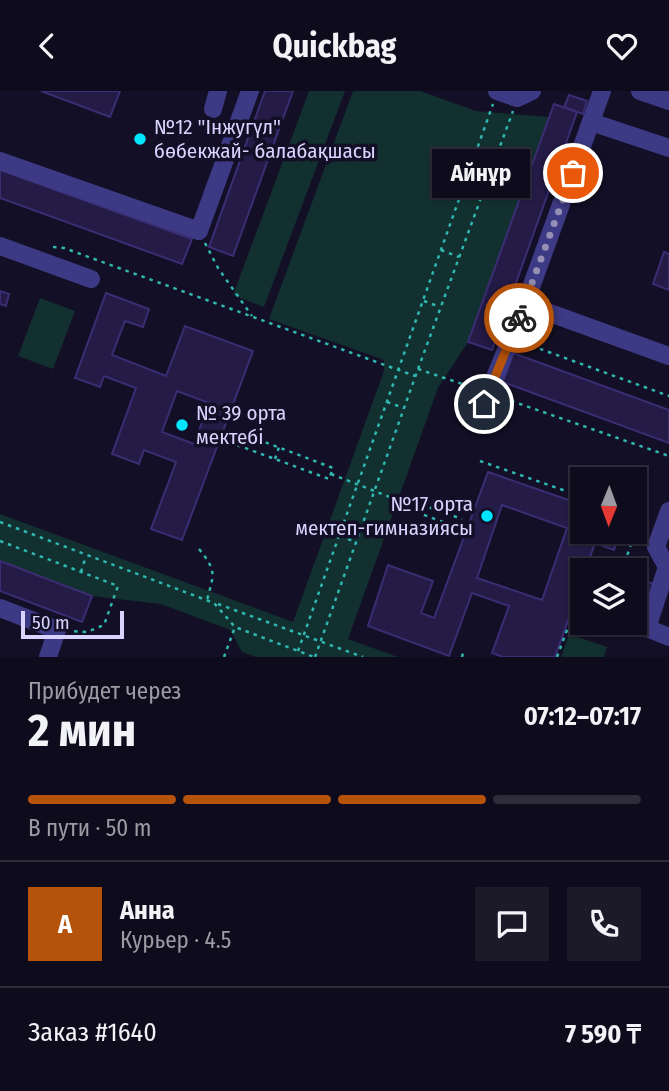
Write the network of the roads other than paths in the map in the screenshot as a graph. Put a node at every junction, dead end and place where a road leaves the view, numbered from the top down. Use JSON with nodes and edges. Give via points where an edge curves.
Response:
{"nodes":[{"id":1,"x":218,"y":91,"type":"edge"},
{"id":2,"x":250,"y":91,"type":"edge"},
{"id":3,"x":497,"y":91,"type":"edge"},
{"id":4,"x":602,"y":91,"type":"edge"},
{"id":5,"x":640,"y":91,"type":"edge"},
{"id":6,"x":525,"y":95,"type":"edge"},
{"id":7,"x":669,"y":101,"type":"edge"},
{"id":8,"x":213,"y":109,"type":"dead end"},
{"id":9,"x":591,"y":122,"type":"junction"},
{"id":10,"x":669,"y":148,"type":"edge"},
{"id":11,"x":0,"y":161,"type":"edge"},
{"id":12,"x":0,"y":246,"type":"edge"},
{"id":13,"x":91,"y":279,"type":"dead end"},
{"id":14,"x":525,"y":304,"type":"junction"},
{"id":15,"x":669,"y":356,"type":"edge"},
{"id":16,"x":486,"y":399,"type":"road end"},
{"id":17,"x":669,"y":511,"type":"edge"},
{"id":18,"x":0,"y":608,"type":"edge"},
{"id":19,"x":669,"y":637,"type":"edge"},
{"id":20,"x":48,"y":657,"type":"edge"}],
"edges":[{"from":1,"to":8,"type":"lane"},
{"from":2,"to":11,"type":"lane","via":[[199,231]]},
{"from":3,"to":6,"type":"lane"},
{"from":4,"to":9,"type":"lane"},
{"from":5,"to":7,"type":"lane"},
{"from":9,"to":10,"type":"lane"},
{"from":9,"to":14,"type":"lane"},
{"from":12,"to":13,"type":"lane"},
{"from":14,"to":15,"type":"lane"},
{"from":14,"to":16,"type":"lane"},
{"from":17,"to":19,"type":"lane","via":[[656,547],[667,567],[647,628]]},
{"from":18,"to":20,"type":"lane","via":[[57,630]]}]}
